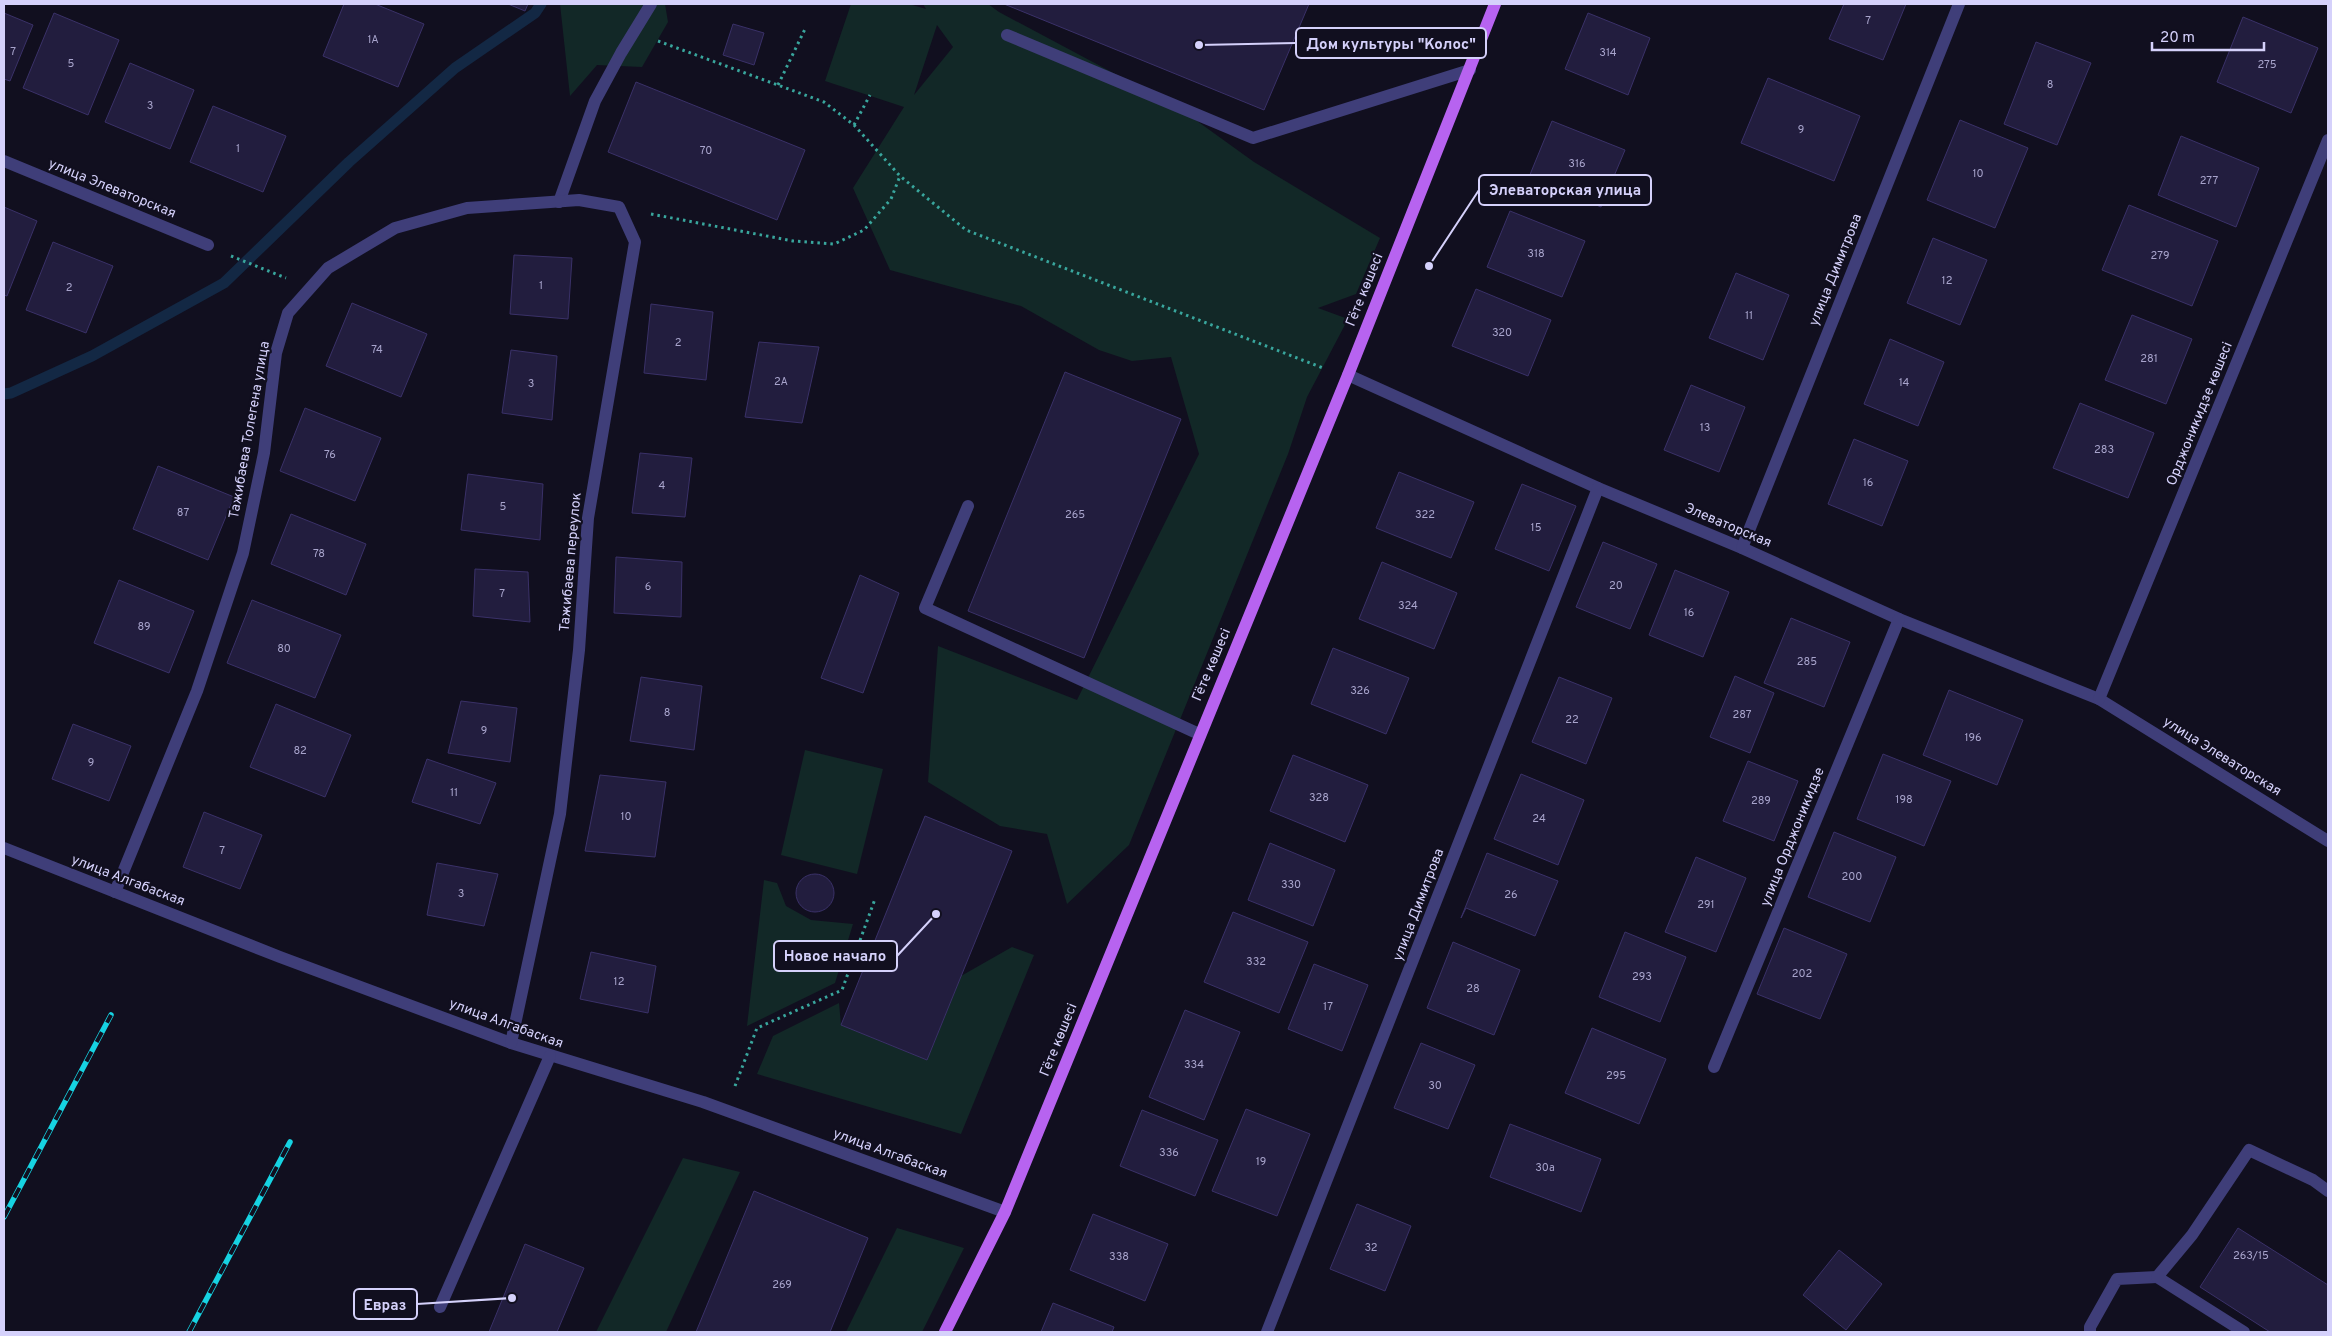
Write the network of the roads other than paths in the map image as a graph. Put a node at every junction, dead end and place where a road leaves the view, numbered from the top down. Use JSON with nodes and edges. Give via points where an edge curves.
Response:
{"nodes":[{"id":1,"x":651,"y":4,"type":"edge"},
{"id":2,"x":1495,"y":4,"type":"edge"},
{"id":3,"x":1958,"y":4,"type":"edge"},
{"id":4,"x":1007,"y":36,"type":"dead end"},
{"id":5,"x":1470,"y":70,"type":"junction"},
{"id":6,"x":2328,"y":140,"type":"edge"},
{"id":7,"x":4,"y":161,"type":"edge"},
{"id":8,"x":559,"y":202,"type":"junction"},
{"id":9,"x":208,"y":245,"type":"dead end"},
{"id":10,"x":1348,"y":376,"type":"junction"},
{"id":11,"x":1598,"y":488,"type":"junction"},
{"id":12,"x":968,"y":506,"type":"dead end"},
{"id":13,"x":1742,"y":548,"type":"junction"},
{"id":14,"x":1899,"y":619,"type":"junction"},
{"id":15,"x":2099,"y":699,"type":"junction"},
{"id":16,"x":1199,"y":734,"type":"junction"},
{"id":17,"x":2328,"y":841,"type":"edge"},
{"id":18,"x":4,"y":848,"type":"edge"},
{"id":19,"x":115,"y":892,"type":"junction"},
{"id":20,"x":511,"y":1043,"type":"junction"},
{"id":21,"x":550,"y":1056,"type":"junction"},
{"id":22,"x":1714,"y":1066,"type":"dead end"},
{"id":23,"x":2328,"y":1191,"type":"edge"},
{"id":24,"x":1005,"y":1212,"type":"junction"},
{"id":25,"x":2157,"y":1276,"type":"junction"},
{"id":26,"x":440,"y":1307,"type":"dead end"},
{"id":27,"x":945,"y":1332,"type":"edge"},
{"id":28,"x":1267,"y":1332,"type":"edge"},
{"id":29,"x":2090,"y":1332,"type":"edge"},
{"id":30,"x":2244,"y":1332,"type":"edge"}],
"edges":[{"from":1,"to":8,"type":"street","via":[[595,101]]},
{"from":2,"to":5,"type":"main road","name":"Гёте көшесі"},
{"from":3,"to":13,"type":"street","name":"улица Димитрова"},
{"from":4,"to":5,"type":"street","via":[[1253,138]]},
{"from":5,"to":10,"type":"main road","name":"Гёте көшесі"},
{"from":6,"to":15,"type":"street","name":"Орджоникидзе көшесі"},
{"from":7,"to":9,"type":"street","name":"улица Элеваторская"},
{"from":8,"to":19,"type":"street","name":"Тажибаева Толегена улица","via":[[467,208],[395,228],[328,268],[288,313],[276,353],[264,452],[244,553],[197,691]]},
{"from":8,"to":20,"type":"street","name":"Тажибаева переулок","via":[[579,200],[619,207],[635,242],[588,518],[579,650],[560,814]]},
{"from":10,"to":11,"type":"street","name":"Элеваторская"},
{"from":10,"to":16,"type":"main road","name":"Гёте көшесі"},
{"from":11,"to":13,"type":"street","name":"Элеваторская"},
{"from":11,"to":28,"type":"street","name":"улица Димитрова"},
{"from":12,"to":16,"type":"street","via":[[925,608]]},
{"from":13,"to":14,"type":"street","name":"Элеваторская"},
{"from":14,"to":15,"type":"street","name":"Элеваторская"},
{"from":14,"to":22,"type":"street","name":"улица Орджоникидзе"},
{"from":15,"to":17,"type":"street","name":"улица Элеваторская"},
{"from":16,"to":24,"type":"main road","name":"Гёте көшесі"},
{"from":18,"to":19,"type":"street","name":"улица Алгабаская"},
{"from":19,"to":20,"type":"street","name":"улица Алгабаская"},
{"from":20,"to":21,"type":"street","name":"улица Алгабаская"},
{"from":21,"to":24,"type":"street","name":"улица Алгабаская","via":[[726,1110]]},
{"from":21,"to":26,"type":"street"},
{"from":23,"to":25,"type":"street","via":[[2249,1150],[2192,1235]]},
{"from":24,"to":27,"type":"main road","name":"Гёте көшесі"},
{"from":25,"to":29,"type":"street","via":[[2117,1279]]},
{"from":25,"to":30,"type":"street"}]}
